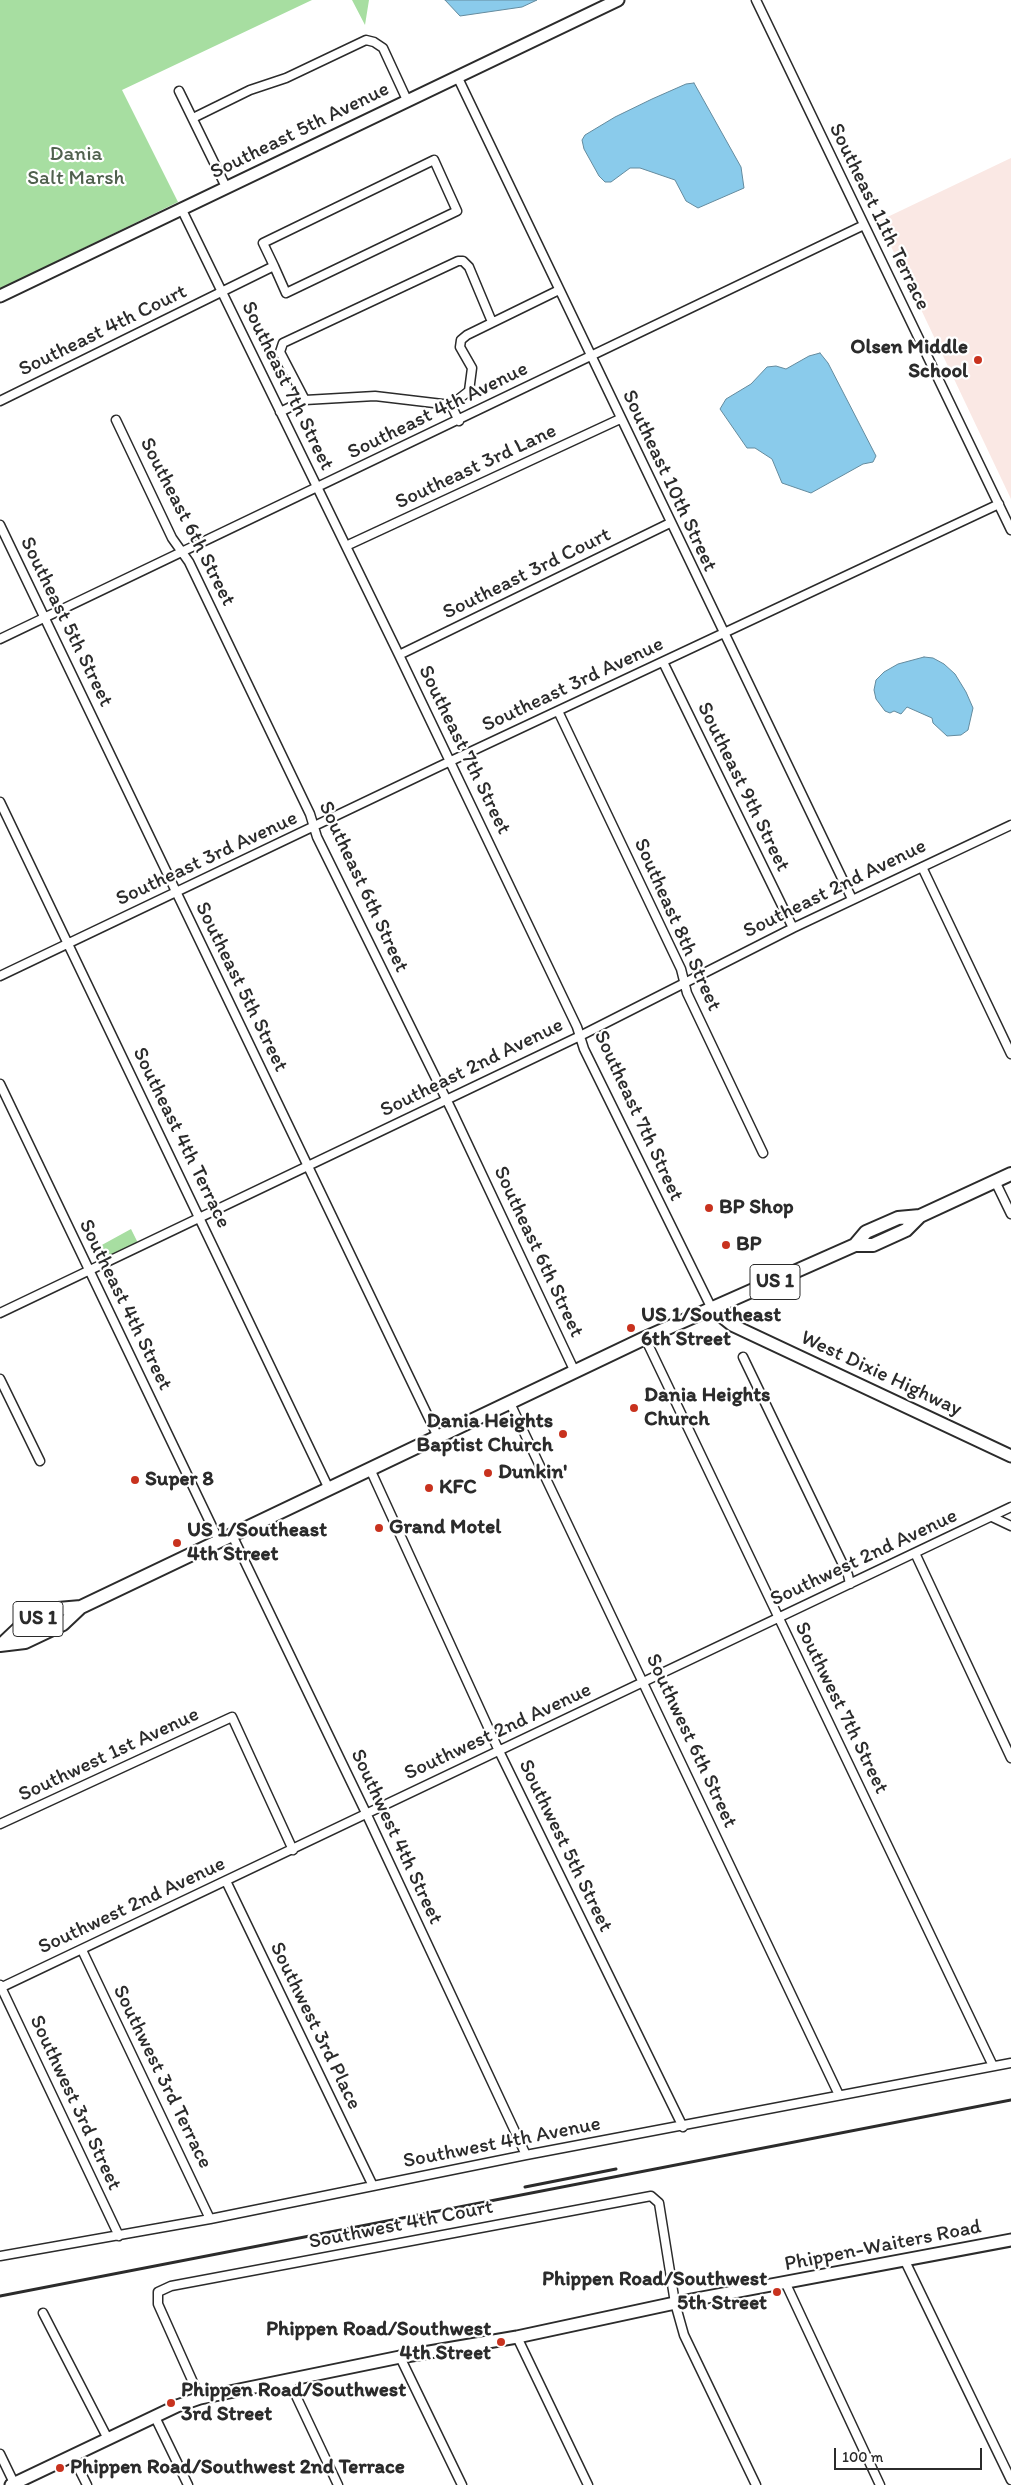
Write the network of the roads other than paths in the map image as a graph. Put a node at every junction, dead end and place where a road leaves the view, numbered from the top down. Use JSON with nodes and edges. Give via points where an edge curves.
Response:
{"nodes":[{"id":1,"x":618,"y":0,"type":"edge"},
{"id":2,"x":756,"y":0,"type":"edge"},
{"id":3,"x":457,"y":76,"type":"junction"},
{"id":4,"x":179,"y":91,"type":"dead end"},
{"id":5,"x":407,"y":100,"type":"junction"},
{"id":6,"x":192,"y":118,"type":"junction"},
{"id":7,"x":226,"y":187,"type":"junction"},
{"id":8,"x":181,"y":208,"type":"junction"},
{"id":9,"x":864,"y":225,"type":"junction"},
{"id":10,"x":274,"y":266,"type":"junction"},
{"id":11,"x":559,"y":290,"type":"junction"},
{"id":12,"x":222,"y":292,"type":"junction"},
{"id":13,"x":0,"y":296,"type":"edge"},
{"id":14,"x":492,"y":322,"type":"junction"},
{"id":15,"x":592,"y":357,"type":"junction"},
{"id":16,"x":305,"y":400,"type":"junction"},
{"id":17,"x":0,"y":401,"type":"edge"},
{"id":18,"x":451,"y":405,"type":"junction"},
{"id":19,"x":280,"y":412,"type":"junction"},
{"id":20,"x":620,"y":419,"type":"junction"},
{"id":21,"x":116,"y":420,"type":"dead end"},
{"id":22,"x":458,"y":421,"type":"junction"},
{"id":23,"x":318,"y":488,"type":"junction"},
{"id":24,"x":999,"y":504,"type":"junction"},
{"id":25,"x":670,"y":523,"type":"junction"},
{"id":26,"x":0,"y":525,"type":"edge"},
{"id":27,"x":1011,"y":530,"type":"edge"},
{"id":28,"x":346,"y":546,"type":"junction"},
{"id":29,"x":182,"y":552,"type":"junction"},
{"id":30,"x":46,"y":618,"type":"junction"},
{"id":31,"x":723,"y":634,"type":"junction"},
{"id":32,"x":0,"y":639,"type":"edge"},
{"id":33,"x":399,"y":655,"type":"junction"},
{"id":34,"x":663,"y":662,"type":"junction"},
{"id":35,"x":558,"y":711,"type":"junction"},
{"id":36,"x":450,"y":761,"type":"junction"},
{"id":37,"x":0,"y":802,"type":"edge"},
{"id":38,"x":1011,"y":825,"type":"edge"},
{"id":39,"x":314,"y":828,"type":"junction"},
{"id":40,"x":922,"y":866,"type":"junction"},
{"id":41,"x":176,"y":893,"type":"junction"},
{"id":42,"x":852,"y":899,"type":"junction"},
{"id":43,"x":792,"y":928,"type":"junction"},
{"id":44,"x":68,"y":944,"type":"junction"},
{"id":45,"x":0,"y":976,"type":"edge"},
{"id":46,"x":684,"y":983,"type":"junction"},
{"id":47,"x":580,"y":1036,"type":"junction"},
{"id":48,"x":1011,"y":1054,"type":"edge"},
{"id":49,"x":0,"y":1084,"type":"edge"},
{"id":50,"x":445,"y":1100,"type":"junction"},
{"id":51,"x":763,"y":1153,"type":"dead end"},
{"id":52,"x":308,"y":1166,"type":"junction"},
{"id":53,"x":1011,"y":1174,"type":"edge"},
{"id":54,"x":995,"y":1182,"type":"junction"},
{"id":55,"x":1011,"y":1214,"type":"edge"},
{"id":56,"x":200,"y":1218,"type":"junction"},
{"id":57,"x":90,"y":1271,"type":"junction"},
{"id":58,"x":712,"y":1309,"type":"junction"},
{"id":59,"x":0,"y":1313,"type":"edge"},
{"id":60,"x":645,"y":1338,"type":"junction"},
{"id":61,"x":743,"y":1358,"type":"dead end"},
{"id":62,"x":575,"y":1372,"type":"junction"},
{"id":63,"x":0,"y":1379,"type":"edge"},
{"id":64,"x":510,"y":1403,"type":"junction"},
{"id":65,"x":438,"y":1437,"type":"junction"},
{"id":66,"x":1011,"y":1456,"type":"edge"},
{"id":67,"x":40,"y":1461,"type":"dead end"},
{"id":68,"x":370,"y":1469,"type":"junction"},
{"id":69,"x":329,"y":1489,"type":"junction"},
{"id":70,"x":1011,"y":1507,"type":"edge"},
{"id":71,"x":992,"y":1517,"type":"junction"},
{"id":72,"x":1011,"y":1526,"type":"edge"},
{"id":73,"x":232,"y":1535,"type":"junction"},
{"id":74,"x":220,"y":1541,"type":"junction"},
{"id":75,"x":915,"y":1553,"type":"junction"},
{"id":76,"x":850,"y":1584,"type":"junction"},
{"id":77,"x":779,"y":1618,"type":"junction"},
{"id":78,"x":1,"y":1645,"type":"edge"},
{"id":79,"x":644,"y":1683,"type":"junction"},
{"id":80,"x":499,"y":1750,"type":"junction"},
{"id":81,"x":1011,"y":1758,"type":"edge"},
{"id":82,"x":367,"y":1815,"type":"junction"},
{"id":83,"x":0,"y":1824,"type":"edge"},
{"id":84,"x":293,"y":1850,"type":"junction"},
{"id":85,"x":226,"y":1881,"type":"junction"},
{"id":86,"x":82,"y":1950,"type":"junction"},
{"id":87,"x":0,"y":1987,"type":"edge"},
{"id":88,"x":1011,"y":2063,"type":"edge"},
{"id":89,"x":993,"y":2066,"type":"junction"},
{"id":90,"x":839,"y":2095,"type":"junction"},
{"id":91,"x":683,"y":2127,"type":"junction"},
{"id":92,"x":526,"y":2155,"type":"junction"},
{"id":93,"x":373,"y":2186,"type":"junction"},
{"id":94,"x":210,"y":2219,"type":"junction"},
{"id":95,"x":119,"y":2236,"type":"junction"},
{"id":96,"x":1011,"y":2240,"type":"edge"},
{"id":97,"x":0,"y":2256,"type":"edge"},
{"id":98,"x":905,"y":2261,"type":"junction"},
{"id":99,"x":786,"y":2284,"type":"junction"},
{"id":100,"x":675,"y":2303,"type":"junction"},
{"id":101,"x":42,"y":2312,"type":"dead end"},
{"id":102,"x":517,"y":2337,"type":"junction"},
{"id":103,"x":400,"y":2357,"type":"junction"},
{"id":104,"x":289,"y":2381,"type":"junction"},
{"id":105,"x":200,"y":2398,"type":"junction"},
{"id":106,"x":155,"y":2417,"type":"junction"},
{"id":107,"x":108,"y":2439,"type":"junction"},
{"id":108,"x":0,"y":2454,"type":"edge"},
{"id":109,"x":72,"y":2455,"type":"junction"},
{"id":110,"x":1011,"y":2480,"type":"edge"},
{"id":111,"x":13,"y":2484,"type":"edge"},
{"id":112,"x":87,"y":2485,"type":"edge"},
{"id":113,"x":188,"y":2485,"type":"edge"},
{"id":114,"x":338,"y":2485,"type":"edge"},
{"id":115,"x":462,"y":2485,"type":"edge"},
{"id":116,"x":588,"y":2485,"type":"edge"},
{"id":117,"x":756,"y":2485,"type":"edge"},
{"id":118,"x":880,"y":2485,"type":"edge"}],
"edges":[{"from":1,"to":3,"type":"street","name":"Southeast 5th Avenue"},
{"from":2,"to":9,"type":"street","name":"Southeast 11th Terrace"},
{"from":3,"to":5,"type":"street","name":"Southeast 5th Avenue"},
{"from":3,"to":11,"type":"street","name":"Southeast 10th Street"},
{"from":4,"to":6,"type":"street"},
{"from":5,"to":6,"type":"street","via":[[383,48],[366,40]]},
{"from":5,"to":7,"type":"street","name":"Southeast 5th Avenue"},
{"from":6,"to":7,"type":"street"},
{"from":7,"to":8,"type":"street","name":"Southeast 5th Avenue"},
{"from":8,"to":12,"type":"street","name":"Southeast 7th Street"},
{"from":8,"to":13,"type":"street","name":"Southeast 5th Avenue"},
{"from":9,"to":15,"type":"street","name":"Southeast 4th Avenue"},
{"from":9,"to":24,"type":"street","name":"Southeast 11th Terrace"},
{"from":10,"to":10,"type":"street","via":[[263,243],[434,160],[457,211],[286,293]]},
{"from":10,"to":12,"type":"street","name":"Southeast 4th Court"},
{"from":11,"to":14,"type":"street"},
{"from":11,"to":15,"type":"street","name":"Southeast 10th Street"},
{"from":12,"to":17,"type":"street","name":"Southeast 4th Court"},
{"from":12,"to":19,"type":"street","name":"Southeast 7th Street"},
{"from":14,"to":16,"type":"street","via":[[469,267],[458,261],[283,344],[280,352]]},
{"from":14,"to":18,"type":"street","via":[[462,340],[460,347],[472,368],[469,391]]},
{"from":15,"to":20,"type":"street","name":"Southeast 10th Street"},
{"from":15,"to":22,"type":"street","name":"Southeast 4th Avenue"},
{"from":16,"to":18,"type":"street","via":[[376,396]]},
{"from":16,"to":19,"type":"street"},
{"from":18,"to":22,"type":"street"},
{"from":19,"to":23,"type":"street","name":"Southeast 7th Street"},
{"from":20,"to":25,"type":"street","name":"Southeast 10th Street"},
{"from":20,"to":28,"type":"street","name":"Southeast 3rd Lane"},
{"from":21,"to":29,"type":"street","name":"Southeast 6th Street","via":[[172,538]]},
{"from":22,"to":23,"type":"street","name":"Southeast 4th Avenue"},
{"from":23,"to":28,"type":"street","name":"Southeast 7th Street"},
{"from":23,"to":29,"type":"street","name":"Southeast 4th Avenue"},
{"from":24,"to":27,"type":"street","name":"Southeast 11th Terrace"},
{"from":24,"to":31,"type":"street","name":"Southeast 3rd Avenue"},
{"from":25,"to":31,"type":"street","name":"Southeast 10th Street"},
{"from":25,"to":33,"type":"street","name":"Southeast 3rd Court"},
{"from":26,"to":30,"type":"street","name":"Southeast 5th Street"},
{"from":28,"to":33,"type":"street","name":"Southeast 7th Street"},
{"from":29,"to":30,"type":"street","name":"Southeast 4th Avenue"},
{"from":29,"to":39,"type":"street","name":"Southeast 6th Street"},
{"from":30,"to":32,"type":"street","name":"Southeast 4th Avenue"},
{"from":30,"to":41,"type":"street","name":"Southeast 5th Street"},
{"from":31,"to":34,"type":"street","name":"Southeast 3rd Avenue"},
{"from":31,"to":42,"type":"street","name":"Southeast 10th Street"},
{"from":33,"to":36,"type":"street","name":"Southeast 7th Street"},
{"from":34,"to":35,"type":"street","name":"Southeast 3rd Avenue"},
{"from":34,"to":43,"type":"street","name":"Southeast 9th Street"},
{"from":35,"to":36,"type":"street","name":"Southeast 3rd Avenue"},
{"from":35,"to":46,"type":"street","name":"Southeast 8th Street","via":[[680,968]]},
{"from":36,"to":39,"type":"street","name":"Southeast 3rd Avenue"},
{"from":36,"to":47,"type":"street","name":"Southeast 7th Street"},
{"from":37,"to":44,"type":"street","name":"Southeast 4th Terrace"},
{"from":38,"to":40,"type":"street","name":"Southeast 2nd Avenue"},
{"from":39,"to":41,"type":"street","name":"Southeast 3rd Avenue"},
{"from":39,"to":50,"type":"street","name":"Southeast 6th Street"},
{"from":40,"to":42,"type":"street","name":"Southeast 2nd Avenue"},
{"from":40,"to":48,"type":"street"},
{"from":41,"to":44,"type":"street","name":"Southeast 3rd Avenue"},
{"from":41,"to":52,"type":"street","name":"Southeast 5th Street"},
{"from":42,"to":43,"type":"street","name":"Southeast 2nd Avenue"},
{"from":43,"to":46,"type":"street","name":"Southeast 2nd Avenue"},
{"from":44,"to":45,"type":"street","name":"Southeast 3rd Avenue"},
{"from":44,"to":56,"type":"street","name":"Southeast 4th Terrace"},
{"from":46,"to":47,"type":"street","name":"Southeast 2nd Avenue"},
{"from":46,"to":51,"type":"street","name":"Southeast 8th Street"},
{"from":47,"to":50,"type":"street","name":"Southeast 2nd Avenue"},
{"from":47,"to":58,"type":"street","name":"Southeast 7th Street"},
{"from":49,"to":57,"type":"street","name":"Southeast 4th Street"},
{"from":50,"to":52,"type":"street","name":"Southeast 2nd Avenue"},
{"from":50,"to":62,"type":"street","name":"Southeast 6th Street"},
{"from":52,"to":56,"type":"street","name":"Southeast 2nd Avenue"},
{"from":52,"to":65,"type":"street","name":"Southeast 5th Street"},
{"from":53,"to":54,"type":"main road","number":"US 1"},
{"from":54,"to":55,"type":"street"},
{"from":54,"to":58,"type":"main road","number":"US 1","via":[[920,1216],[906,1230],[873,1246],[854,1245]]},
{"from":56,"to":57,"type":"street","name":"Southeast 2nd Avenue"},
{"from":56,"to":69,"type":"street","name":"Southeast 4th Terrace"},
{"from":57,"to":59,"type":"street","name":"Southeast 2nd Avenue"},
{"from":57,"to":74,"type":"street","name":"Southeast 4th Street"},
{"from":58,"to":60,"type":"main road","number":"US 1"},
{"from":58,"to":66,"type":"street","name":"West Dixie Highway","via":[[732,1325]]},
{"from":60,"to":62,"type":"main road","number":"US 1"},
{"from":60,"to":77,"type":"street","name":"Southwest 7th Street"},
{"from":61,"to":76,"type":"street"},
{"from":62,"to":64,"type":"main road","number":"US 1"},
{"from":63,"to":67,"type":"street"},
{"from":64,"to":65,"type":"main road","number":"US 1"},
{"from":64,"to":79,"type":"street","name":"Southwest 6th Street"},
{"from":65,"to":68,"type":"main road","number":"US 1"},
{"from":68,"to":69,"type":"main road","number":"US 1"},
{"from":68,"to":80,"type":"street","name":"Southwest 5th Street"},
{"from":69,"to":73,"type":"main road","number":"US 1"},
{"from":70,"to":71,"type":"street","name":"Southwest 2nd Avenue"},
{"from":71,"to":72,"type":"street"},
{"from":71,"to":75,"type":"street","name":"Southwest 2nd Avenue"},
{"from":73,"to":74,"type":"main road","number":"US 1"},
{"from":73,"to":82,"type":"street","name":"Southwest 4th Street"},
{"from":74,"to":78,"type":"main road","number":"US 1","via":[[80,1607],[58,1609],[18,1629]]},
{"from":75,"to":76,"type":"street","name":"Southwest 2nd Avenue"},
{"from":75,"to":81,"type":"street"},
{"from":76,"to":77,"type":"street","name":"Southwest 2nd Avenue"},
{"from":77,"to":79,"type":"street","name":"Southwest 2nd Avenue"},
{"from":77,"to":89,"type":"street","name":"Southwest 7th Street"},
{"from":79,"to":80,"type":"street","name":"Southwest 2nd Avenue"},
{"from":79,"to":90,"type":"street","name":"Southwest 6th Street"},
{"from":80,"to":82,"type":"street","name":"Southwest 2nd Avenue"},
{"from":80,"to":91,"type":"street","name":"Southwest 5th Street"},
{"from":82,"to":84,"type":"street","name":"Southwest 2nd Avenue"},
{"from":82,"to":92,"type":"street","name":"Southwest 4th Street"},
{"from":83,"to":84,"type":"street","name":"Southwest 1st Avenue","via":[[232,1718]]},
{"from":84,"to":85,"type":"street","name":"Southwest 2nd Avenue"},
{"from":85,"to":86,"type":"street","name":"Southwest 2nd Avenue"},
{"from":85,"to":93,"type":"street","name":"Southwest 3rd Place"},
{"from":86,"to":87,"type":"street","name":"Southwest 2nd Avenue"},
{"from":86,"to":94,"type":"street","name":"Southwest 3rd Terrace"},
{"from":87,"to":95,"type":"street","name":"Southwest 3rd Street"},
{"from":88,"to":89,"type":"street","name":"Southwest 4th Avenue"},
{"from":89,"to":90,"type":"street","name":"Southwest 4th Avenue"},
{"from":90,"to":91,"type":"street","name":"Southwest 4th Avenue"},
{"from":91,"to":92,"type":"street","name":"Southwest 4th Avenue"},
{"from":92,"to":93,"type":"street","name":"Southwest 4th Avenue"},
{"from":93,"to":94,"type":"street","name":"Southwest 4th Avenue"},
{"from":94,"to":95,"type":"street","name":"Southwest 4th Avenue"},
{"from":95,"to":97,"type":"street","name":"Southwest 4th Avenue"},
{"from":96,"to":98,"type":"street","name":"Phippen-Waiters Road"},
{"from":98,"to":99,"type":"street","name":"Phippen-Waiters Road"},
{"from":98,"to":110,"type":"street"},
{"from":99,"to":100,"type":"street","name":"Phippen-Waiters Road"},
{"from":99,"to":118,"type":"street"},
{"from":100,"to":102,"type":"street","name":"Phippen-Waiters Road"},
{"from":100,"to":105,"type":"street","name":"Southwest 4th Court","via":[[659,2203],[651,2196],[171,2286],[158,2292],[158,2304]]},
{"from":100,"to":117,"type":"street","via":[[684,2336]]},
{"from":101,"to":107,"type":"street"},
{"from":102,"to":103,"type":"street","name":"Phippen-Waiters Road"},
{"from":102,"to":116,"type":"street"},
{"from":103,"to":104,"type":"street","name":"Phippen-Waiters Road"},
{"from":103,"to":115,"type":"street"},
{"from":104,"to":105,"type":"street","name":"Phippen-Waiters Road"},
{"from":104,"to":114,"type":"street"},
{"from":105,"to":106,"type":"street","name":"Phippen-Waiters Road"},
{"from":106,"to":107,"type":"street","name":"Phippen-Waiters Road"},
{"from":106,"to":113,"type":"street"},
{"from":107,"to":109,"type":"street","name":"Phippen-Waiters Road"},
{"from":108,"to":111,"type":"street"},
{"from":109,"to":111,"type":"street","name":"Phippen-Waiters Road"},
{"from":109,"to":112,"type":"street"}]}
